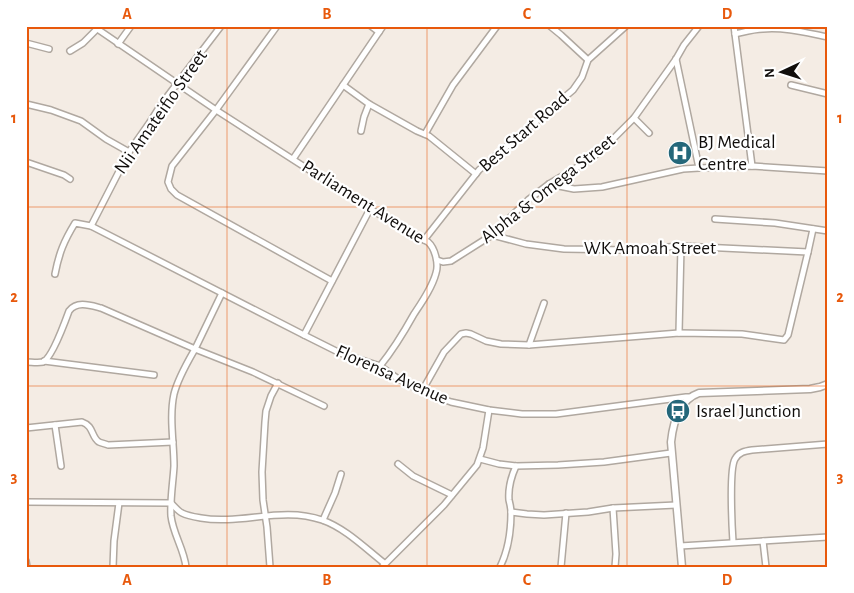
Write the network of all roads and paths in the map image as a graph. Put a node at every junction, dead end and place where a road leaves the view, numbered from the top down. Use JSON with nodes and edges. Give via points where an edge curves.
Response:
{"nodes":[{"id":1,"x":132,"y":26,"type":"edge"},
{"id":2,"x":221,"y":26,"type":"edge"},
{"id":3,"x":277,"y":26,"type":"edge"},
{"id":4,"x":371,"y":26,"type":"edge"},
{"id":5,"x":383,"y":26,"type":"edge"},
{"id":6,"x":497,"y":26,"type":"edge"},
{"id":7,"x":550,"y":26,"type":"edge"},
{"id":8,"x":626,"y":26,"type":"edge"},
{"id":9,"x":699,"y":26,"type":"edge"},
{"id":10,"x":734,"y":26,"type":"edge"},
{"id":11,"x":95,"y":28,"type":"edge"},
{"id":12,"x":379,"y":32,"type":"junction"},
{"id":13,"x":735,"y":34,"type":"junction"},
{"id":14,"x":828,"y":37,"type":"edge"},
{"id":15,"x":26,"y":43,"type":"edge"},
{"id":16,"x":118,"y":44,"type":"junction"},
{"id":17,"x":50,"y":49,"type":"dead end"},
{"id":18,"x":70,"y":51,"type":"dead end"},
{"id":19,"x":676,"y":59,"type":"junction"},
{"id":20,"x":588,"y":60,"type":"junction"},
{"id":21,"x":178,"y":84,"type":"junction"},
{"id":22,"x":343,"y":85,"type":"junction"},
{"id":23,"x":791,"y":85,"type":"dead end"},
{"id":24,"x":828,"y":94,"type":"edge"},
{"id":25,"x":26,"y":104,"type":"edge"},
{"id":26,"x":369,"y":104,"type":"junction"},
{"id":27,"x":216,"y":110,"type":"junction"},
{"id":28,"x":634,"y":118,"type":"junction"},
{"id":29,"x":361,"y":131,"type":"dead end"},
{"id":30,"x":649,"y":132,"type":"dead end"},
{"id":31,"x":424,"y":134,"type":"junction"},
{"id":32,"x":128,"y":152,"type":"junction"},
{"id":33,"x":293,"y":160,"type":"junction"},
{"id":34,"x":26,"y":162,"type":"edge"},
{"id":35,"x":752,"y":166,"type":"junction"},
{"id":36,"x":699,"y":168,"type":"junction"},
{"id":37,"x":828,"y":171,"type":"edge"},
{"id":38,"x":476,"y":174,"type":"junction"},
{"id":39,"x":70,"y":179,"type":"dead end"},
{"id":40,"x":548,"y":184,"type":"junction"},
{"id":41,"x":370,"y":209,"type":"junction"},
{"id":42,"x":715,"y":220,"type":"dead end"},
{"id":43,"x":91,"y":226,"type":"junction"},
{"id":44,"x":813,"y":229,"type":"junction"},
{"id":45,"x":828,"y":232,"type":"edge"},
{"id":46,"x":492,"y":235,"type":"junction"},
{"id":47,"x":424,"y":240,"type":"junction"},
{"id":48,"x":680,"y":246,"type":"junction"},
{"id":49,"x":808,"y":252,"type":"junction"},
{"id":50,"x":437,"y":260,"type":"junction"},
{"id":51,"x":55,"y":274,"type":"dead end"},
{"id":52,"x":332,"y":281,"type":"junction"},
{"id":53,"x":222,"y":293,"type":"junction"},
{"id":54,"x":544,"y":303,"type":"dead end"},
{"id":55,"x":679,"y":333,"type":"junction"},
{"id":56,"x":304,"y":336,"type":"junction"},
{"id":57,"x":529,"y":345,"type":"junction"},
{"id":58,"x":194,"y":349,"type":"junction"},
{"id":59,"x":44,"y":361,"type":"junction"},
{"id":60,"x":26,"y":362,"type":"edge"},
{"id":61,"x":380,"y":366,"type":"junction"},
{"id":62,"x":154,"y":375,"type":"dead end"},
{"id":63,"x":278,"y":383,"type":"junction"},
{"id":64,"x":827,"y":385,"type":"edge"},
{"id":65,"x":422,"y":391,"type":"junction"},
{"id":66,"x":690,"y":397,"type":"junction"},
{"id":67,"x":324,"y":406,"type":"dead end"},
{"id":68,"x":489,"y":410,"type":"junction"},
{"id":69,"x":55,"y":424,"type":"junction"},
{"id":70,"x":26,"y":428,"type":"edge"},
{"id":71,"x":173,"y":442,"type":"junction"},
{"id":72,"x":828,"y":444,"type":"edge"},
{"id":73,"x":672,"y":453,"type":"junction"},
{"id":74,"x":480,"y":459,"type":"junction"},
{"id":75,"x":398,"y":464,"type":"dead end"},
{"id":76,"x":61,"y":466,"type":"dead end"},
{"id":77,"x":516,"y":466,"type":"junction"},
{"id":78,"x":341,"y":474,"type":"dead end"},
{"id":79,"x":452,"y":495,"type":"junction"},
{"id":80,"x":26,"y":502,"type":"edge"},
{"id":81,"x":119,"y":503,"type":"junction"},
{"id":82,"x":171,"y":503,"type":"junction"},
{"id":83,"x":676,"y":504,"type":"junction"},
{"id":84,"x":613,"y":508,"type":"junction"},
{"id":85,"x":511,"y":512,"type":"junction"},
{"id":86,"x":566,"y":513,"type":"junction"},
{"id":87,"x":265,"y":516,"type":"junction"},
{"id":88,"x":323,"y":520,"type":"junction"},
{"id":89,"x":828,"y":537,"type":"edge"},
{"id":90,"x":763,"y":541,"type":"junction"},
{"id":91,"x":733,"y":542,"type":"junction"},
{"id":92,"x":680,"y":546,"type":"junction"},
{"id":93,"x":26,"y":560,"type":"edge"},
{"id":94,"x":383,"y":565,"type":"edge"},
{"id":95,"x":26,"y":567,"type":"edge"},
{"id":96,"x":113,"y":567,"type":"edge"},
{"id":97,"x":186,"y":567,"type":"edge"},
{"id":98,"x":270,"y":567,"type":"edge"},
{"id":99,"x":500,"y":567,"type":"edge"},
{"id":100,"x":561,"y":567,"type":"edge"},
{"id":101,"x":615,"y":567,"type":"edge"},
{"id":102,"x":682,"y":567,"type":"edge"},
{"id":103,"x":766,"y":567,"type":"edge"}],
"edges":[{"from":1,"to":16,"type":"street"},
{"from":2,"to":21,"type":"street","name":"Nii Amateifio Street"},
{"from":3,"to":27,"type":"street"},
{"from":4,"to":12,"type":"street"},
{"from":5,"to":12,"type":"street"},
{"from":6,"to":31,"type":"street","via":[[454,85]]},
{"from":7,"to":20,"type":"street"},
{"from":8,"to":20,"type":"street","name":"Best Start Road"},
{"from":9,"to":19,"type":"street","name":"Alpha & Omega Street"},
{"from":10,"to":13,"type":"street"},
{"from":11,"to":16,"type":"street","name":"Parliament Avenue"},
{"from":11,"to":18,"type":"street"},
{"from":12,"to":22,"type":"street"},
{"from":13,"to":14,"type":"street","via":[[774,29]]},
{"from":13,"to":35,"type":"street"},
{"from":15,"to":17,"type":"street"},
{"from":16,"to":21,"type":"street","name":"Parliament Avenue"},
{"from":19,"to":28,"type":"street","name":"Alpha & Omega Street"},
{"from":19,"to":36,"type":"street"},
{"from":20,"to":38,"type":"street","name":"Best Start Road","via":[[573,90]]},
{"from":21,"to":27,"type":"street","name":"Parliament Avenue"},
{"from":21,"to":32,"type":"street","name":"Nii Amateifio Street"},
{"from":22,"to":26,"type":"street"},
{"from":22,"to":33,"type":"street"},
{"from":23,"to":24,"type":"street"},
{"from":25,"to":32,"type":"street","via":[[81,121]]},
{"from":26,"to":29,"type":"street"},
{"from":26,"to":31,"type":"street"},
{"from":27,"to":33,"type":"street","name":"Parliament Avenue"},
{"from":27,"to":52,"type":"street","via":[[172,166],[168,182],[171,188],[177,195]]},
{"from":28,"to":30,"type":"street"},
{"from":28,"to":40,"type":"street","name":"Alpha & Omega Street","via":[[591,159]]},
{"from":31,"to":38,"type":"street"},
{"from":32,"to":43,"type":"street","name":"Nii Amateifio Street"},
{"from":33,"to":41,"type":"street","name":"Parliament Avenue"},
{"from":34,"to":39,"type":"street"},
{"from":35,"to":36,"type":"street"},
{"from":35,"to":37,"type":"street"},
{"from":36,"to":40,"type":"street","via":[[602,187],[574,189]]},
{"from":38,"to":47,"type":"street","name":"Best Start Road"},
{"from":40,"to":46,"type":"street","name":"Alpha & Omega Street"},
{"from":41,"to":47,"type":"street","name":"Parliament Avenue"},
{"from":41,"to":52,"type":"street"},
{"from":42,"to":44,"type":"street"},
{"from":43,"to":51,"type":"street","via":[[75,223],[58,254]]},
{"from":43,"to":53,"type":"street","name":"Florensa Avenue"},
{"from":44,"to":45,"type":"street"},
{"from":44,"to":49,"type":"street"},
{"from":46,"to":48,"type":"street","name":"WK Amoah Street","via":[[564,249],[626,250]]},
{"from":46,"to":50,"type":"street","name":"Alpha & Omega Street","via":[[451,262]]},
{"from":47,"to":50,"type":"street","name":"Parliament Avenue","via":[[432,245]]},
{"from":48,"to":49,"type":"street","name":"WK Amoah Street"},
{"from":48,"to":55,"type":"street"},
{"from":49,"to":55,"type":"street","via":[[788,335],[784,340],[742,334]]},
{"from":50,"to":61,"type":"street","name":"Parliament Avenue","via":[[437,272],[422,302]]},
{"from":52,"to":56,"type":"street"},
{"from":53,"to":56,"type":"street","name":"Florensa Avenue"},
{"from":53,"to":58,"type":"street"},
{"from":54,"to":57,"type":"street"},
{"from":55,"to":57,"type":"street"},
{"from":56,"to":61,"type":"street","name":"Florensa Avenue","via":[[340,353]]},
{"from":57,"to":65,"type":"street","via":[[501,344],[461,334],[444,352]]},
{"from":58,"to":59,"type":"street","via":[[100,308],[81,304],[72,307],[54,348]]},
{"from":58,"to":63,"type":"street"},
{"from":58,"to":71,"type":"street","via":[[174,395]]},
{"from":59,"to":60,"type":"street"},
{"from":59,"to":62,"type":"street"},
{"from":61,"to":65,"type":"street","name":"Florensa Avenue"},
{"from":63,"to":67,"type":"street"},
{"from":63,"to":87,"type":"street","via":[[271,396],[265,422],[262,472]]},
{"from":64,"to":66,"type":"street","via":[[810,389],[705,392]]},
{"from":65,"to":68,"type":"street","name":"Florensa Avenue","via":[[451,402]]},
{"from":66,"to":68,"type":"street","name":"Florensa Avenue","via":[[556,414]]},
{"from":66,"to":73,"type":"street","via":[[674,424]]},
{"from":68,"to":74,"type":"street"},
{"from":69,"to":70,"type":"street"},
{"from":69,"to":71,"type":"street","via":[[86,423],[96,440],[108,445]]},
{"from":69,"to":76,"type":"street"},
{"from":71,"to":82,"type":"street"},
{"from":72,"to":91,"type":"street","via":[[752,450],[736,457],[732,480]]},
{"from":73,"to":77,"type":"street","via":[[578,465]]},
{"from":73,"to":83,"type":"street"},
{"from":74,"to":77,"type":"street"},
{"from":74,"to":79,"type":"street"},
{"from":75,"to":79,"type":"street","via":[[413,476]]},
{"from":77,"to":85,"type":"street","via":[[509,491]]},
{"from":78,"to":88,"type":"street"},
{"from":79,"to":94,"type":"street"},
{"from":80,"to":81,"type":"street"},
{"from":81,"to":82,"type":"street"},
{"from":81,"to":96,"type":"street"},
{"from":82,"to":87,"type":"street","via":[[182,513],[206,519]]},
{"from":82,"to":97,"type":"street","via":[[173,526]]},
{"from":83,"to":84,"type":"street"},
{"from":83,"to":92,"type":"street"},
{"from":84,"to":86,"type":"street"},
{"from":84,"to":101,"type":"street"},
{"from":85,"to":86,"type":"street"},
{"from":85,"to":99,"type":"street","via":[[508,542]]},
{"from":86,"to":100,"type":"street"},
{"from":87,"to":88,"type":"street","via":[[298,515]]},
{"from":87,"to":98,"type":"street"},
{"from":88,"to":94,"type":"street","via":[[341,529]]},
{"from":89,"to":90,"type":"street"},
{"from":90,"to":91,"type":"street"},
{"from":90,"to":103,"type":"street"},
{"from":91,"to":92,"type":"street"},
{"from":92,"to":102,"type":"street"},
{"from":93,"to":95,"type":"street"}]}
